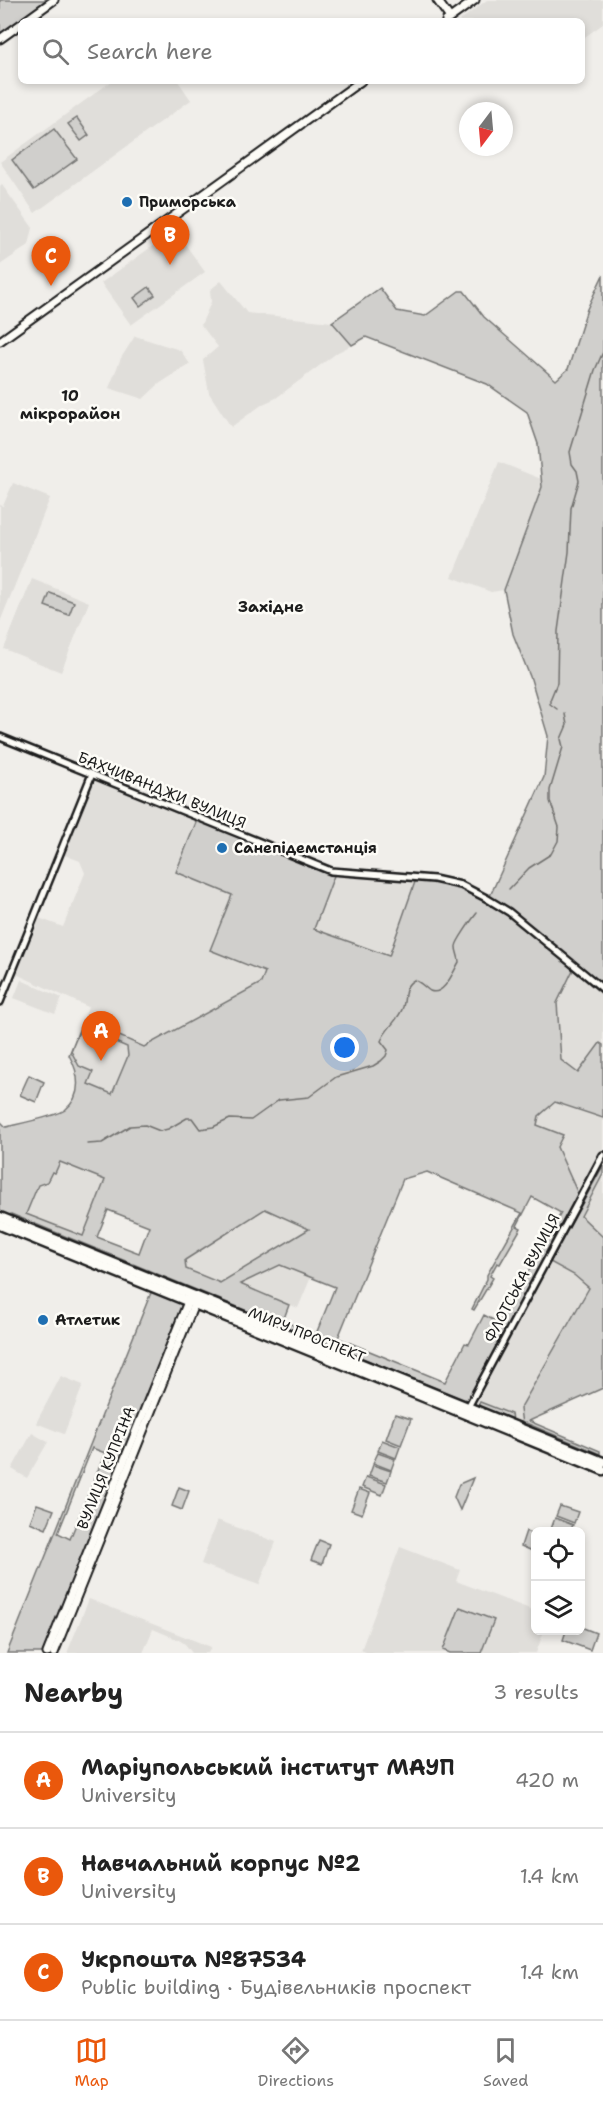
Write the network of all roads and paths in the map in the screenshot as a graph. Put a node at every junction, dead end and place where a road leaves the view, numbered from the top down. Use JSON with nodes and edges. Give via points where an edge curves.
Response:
{"nodes":[{"id":1,"x":54,"y":0,"type":"edge"},
{"id":2,"x":437,"y":0,"type":"edge"},
{"id":3,"x":476,"y":0,"type":"edge"},
{"id":4,"x":29,"y":18,"type":"edge"},
{"id":5,"x":447,"y":18,"type":"edge"},
{"id":6,"x":451,"y":18,"type":"edge"},
{"id":7,"x":18,"y":26,"type":"edge"},
{"id":8,"x":0,"y":39,"type":"edge"},
{"id":9,"x":357,"y":84,"type":"edge"},
{"id":10,"x":0,"y":341,"type":"edge"},
{"id":11,"x":0,"y":737,"type":"edge"},
{"id":12,"x":92,"y":774,"type":"junction"},
{"id":13,"x":603,"y":989,"type":"edge"},
{"id":14,"x":0,"y":1002,"type":"edge"},
{"id":15,"x":603,"y":1155,"type":"edge"},
{"id":16,"x":0,"y":1217,"type":"edge"},
{"id":17,"x":0,"y":1227,"type":"edge"},
{"id":18,"x":145,"y":1279,"type":"junction"},
{"id":19,"x":193,"y":1299,"type":"junction"},
{"id":20,"x":466,"y":1410,"type":"junction"},
{"id":21,"x":559,"y":1448,"type":"junction"},
{"id":22,"x":603,"y":1462,"type":"edge"},
{"id":23,"x":603,"y":1470,"type":"edge"},
{"id":24,"x":77,"y":1586,"type":"junction"},
{"id":25,"x":47,"y":1653,"type":"edge"},
{"id":26,"x":54,"y":1653,"type":"edge"}],
"edges":[{"from":1,"to":4,"type":"main road"},
{"from":2,"to":5,"type":"main road"},
{"from":3,"to":6,"type":"main road"},
{"from":7,"to":8,"type":"main road"},
{"from":9,"to":10,"type":"main road"},
{"from":11,"to":12,"type":"street","name":"БАХЧИВАНДЖИ ВУЛИЦЯ"},
{"from":12,"to":13,"type":"street","name":"БАХЧИВАНДЖИ ВУЛИЦЯ","via":[[331,871],[426,878],[460,885],[509,912]]},
{"from":12,"to":14,"type":"street"},
{"from":15,"to":20,"type":"street","name":"ФЛОТСЬКА ВУЛИЦЯ"},
{"from":16,"to":18,"type":"highway","name":"МИРУ ПРОСПЕКТ"},
{"from":17,"to":18,"type":"highway","name":"МИРУ ПРОСПЕКТ"},
{"from":18,"to":19,"type":"highway","name":"МИРУ ПРОСПЕКТ"},
{"from":19,"to":20,"type":"highway","name":"МИРУ ПРОСПЕКТ"},
{"from":19,"to":24,"type":"main road","name":"ВУЛИЦЯ КУПРІНА"},
{"from":20,"to":21,"type":"highway","name":"МИРУ ПРОСПЕКТ"},
{"from":21,"to":22,"type":"highway","name":"МИРУ ПРОСПЕКТ"},
{"from":21,"to":23,"type":"highway","name":"МИРУ ПРОСПЕКТ"},
{"from":24,"to":25,"type":"main road","name":"ВУЛИЦЯ КУПРІНА"},
{"from":24,"to":26,"type":"main road","name":"ВУЛИЦЯ КУПРІНА"}]}
